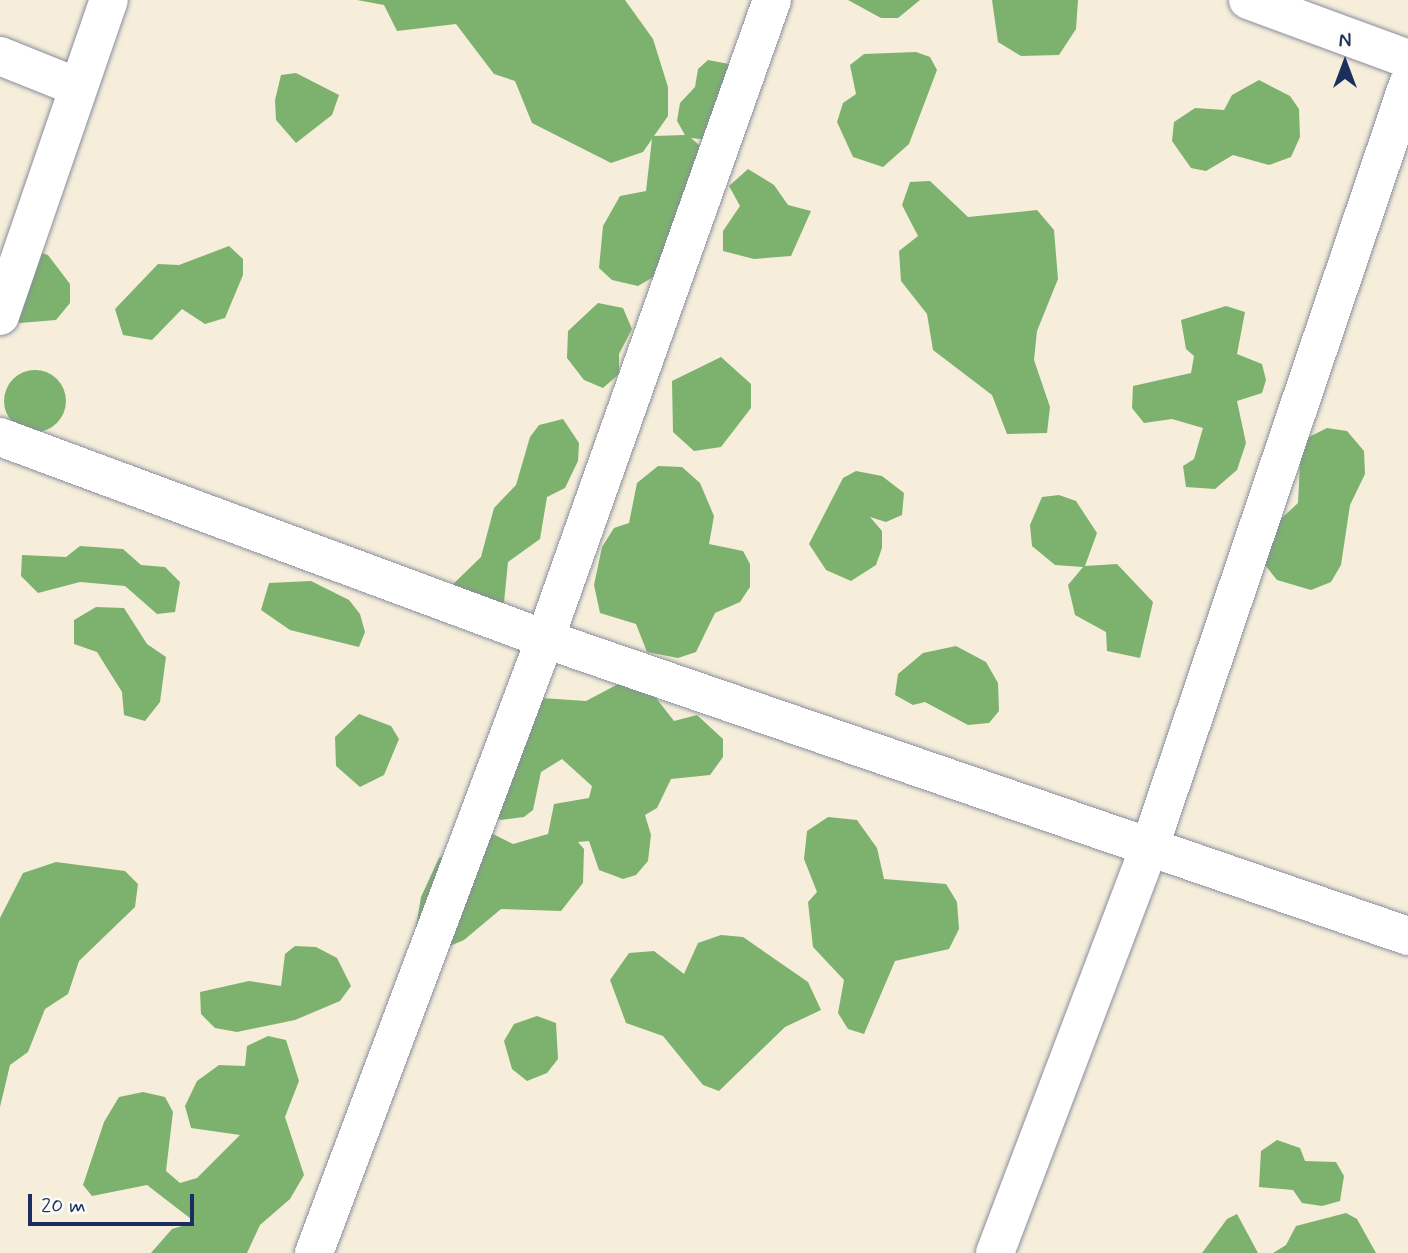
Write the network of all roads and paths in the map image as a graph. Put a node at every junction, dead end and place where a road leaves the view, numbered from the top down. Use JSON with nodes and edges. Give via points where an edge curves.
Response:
{"nodes":[{"id":1,"x":109,"y":0,"type":"edge"},
{"id":2,"x":772,"y":0,"type":"edge"},
{"id":3,"x":1248,"y":0,"type":"edge"},
{"id":4,"x":0,"y":56,"type":"edge"},
{"id":5,"x":1408,"y":59,"type":"edge"},
{"id":6,"x":1408,"y":84,"type":"edge"},
{"id":7,"x":77,"y":87,"type":"junction"},
{"id":8,"x":0,"y":316,"type":"edge"},
{"id":9,"x":0,"y":437,"type":"edge"},
{"id":10,"x":545,"y":639,"type":"junction"},
{"id":11,"x":1150,"y":846,"type":"junction"},
{"id":12,"x":1408,"y":936,"type":"edge"},
{"id":13,"x":314,"y":1253,"type":"edge"},
{"id":14,"x":995,"y":1253,"type":"edge"}],
"edges":[{"from":1,"to":7,"type":"street"},
{"from":2,"to":10,"type":"street"},
{"from":3,"to":5,"type":"street"},
{"from":4,"to":7,"type":"street"},
{"from":6,"to":11,"type":"street"},
{"from":7,"to":8,"type":"street"},
{"from":9,"to":10,"type":"street"},
{"from":10,"to":11,"type":"street"},
{"from":10,"to":13,"type":"street"},
{"from":11,"to":12,"type":"street"},
{"from":11,"to":14,"type":"street"}]}
